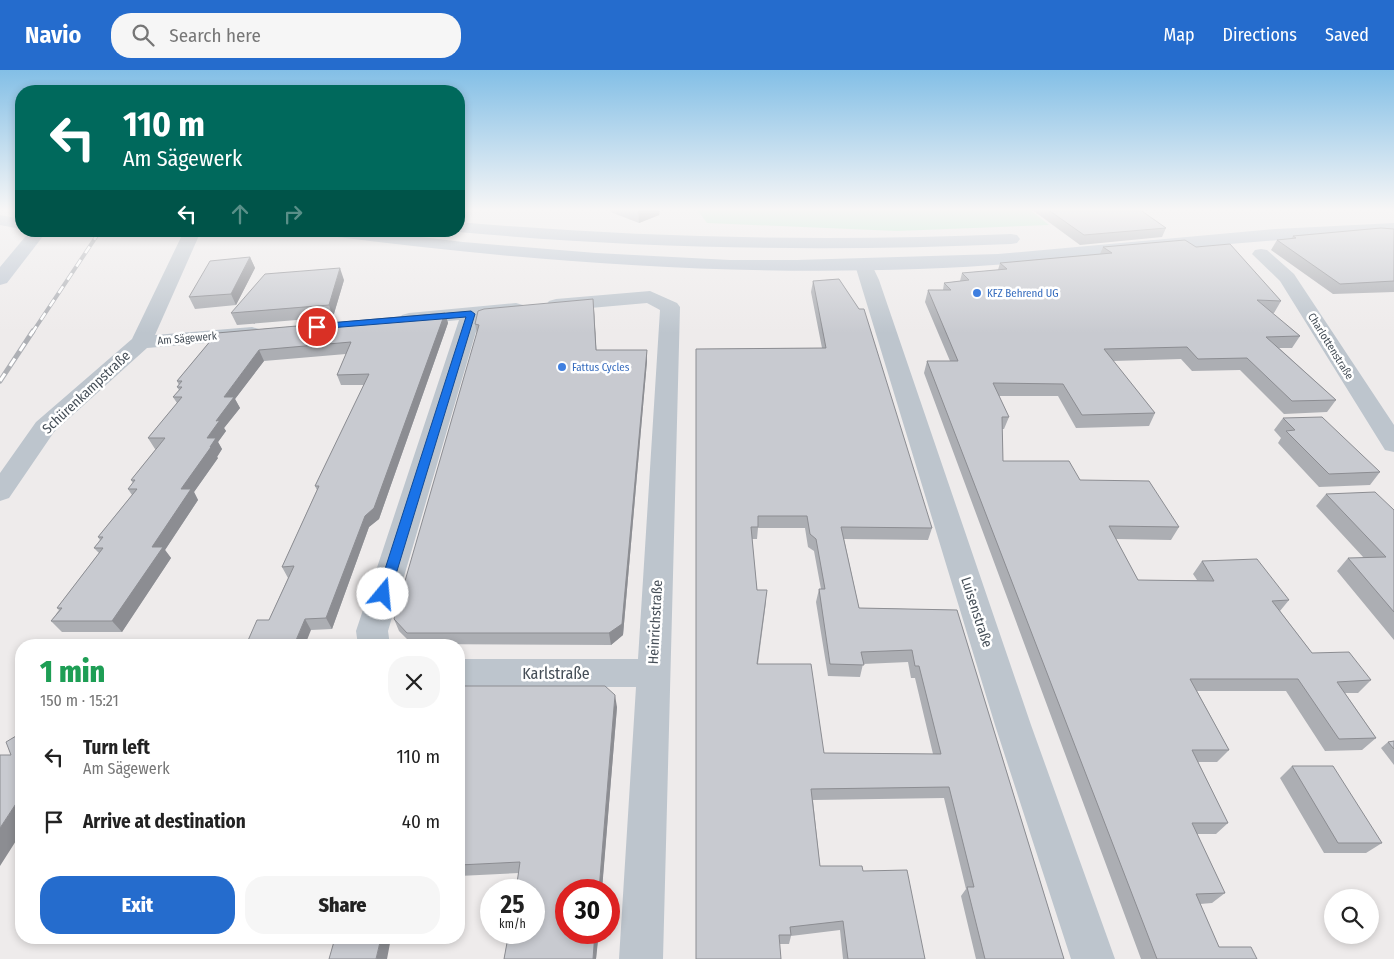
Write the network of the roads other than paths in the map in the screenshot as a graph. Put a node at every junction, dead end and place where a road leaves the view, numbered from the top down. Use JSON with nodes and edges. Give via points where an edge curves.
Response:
{"nodes":[{"id":1,"x":23,"y":250,"type":"edge"},
{"id":2,"x":185,"y":250,"type":"edge"},
{"id":3,"x":489,"y":250,"type":"edge"},
{"id":4,"x":1102,"y":250,"type":"edge"},
{"id":5,"x":1261,"y":254,"type":"dead end"},
{"id":6,"x":864,"y":265,"type":"junction"},
{"id":7,"x":0,"y":279,"type":"edge"},
{"id":8,"x":471,"y":314,"type":"junction"},
{"id":9,"x":391,"y":320,"type":"edge"},
{"id":10,"x":272,"y":331,"type":"edge"},
{"id":11,"x":141,"y":342,"type":"junction"},
{"id":12,"x":1394,"y":444,"type":"edge"},
{"id":13,"x":0,"y":492,"type":"edge"},
{"id":14,"x":373,"y":639,"type":"edge"},
{"id":15,"x":465,"y":673,"type":"edge"},
{"id":16,"x":653,"y":673,"type":"junction"},
{"id":17,"x":641,"y":959,"type":"edge"},
{"id":18,"x":1092,"y":959,"type":"edge"}],
"edges":[{"from":1,"to":7,"type":"main road"},
{"from":2,"to":11,"type":"street","name":"Schürenkampstraße"},
{"from":3,"to":6,"type":"main road","via":[[694,265]]},
{"from":4,"to":6,"type":"main road"},
{"from":5,"to":12,"type":"street","name":"Charlottenstraße","via":[[1287,278]]},
{"from":6,"to":18,"type":"street","name":"Luisenstraße"},
{"from":8,"to":9,"type":"street"},
{"from":8,"to":14,"type":"street","via":[[372,631]]},
{"from":8,"to":16,"type":"street","name":"Heinrichstraße","via":[[650,297],[670,307]]},
{"from":10,"to":11,"type":"street","name":"Am Sägewerk"},
{"from":11,"to":13,"type":"street","name":"Schürenkampstraße","via":[[45,427]]},
{"from":15,"to":16,"type":"street","name":"Karlstraße"},
{"from":16,"to":17,"type":"street","name":"Heinrichstraße"}]}
